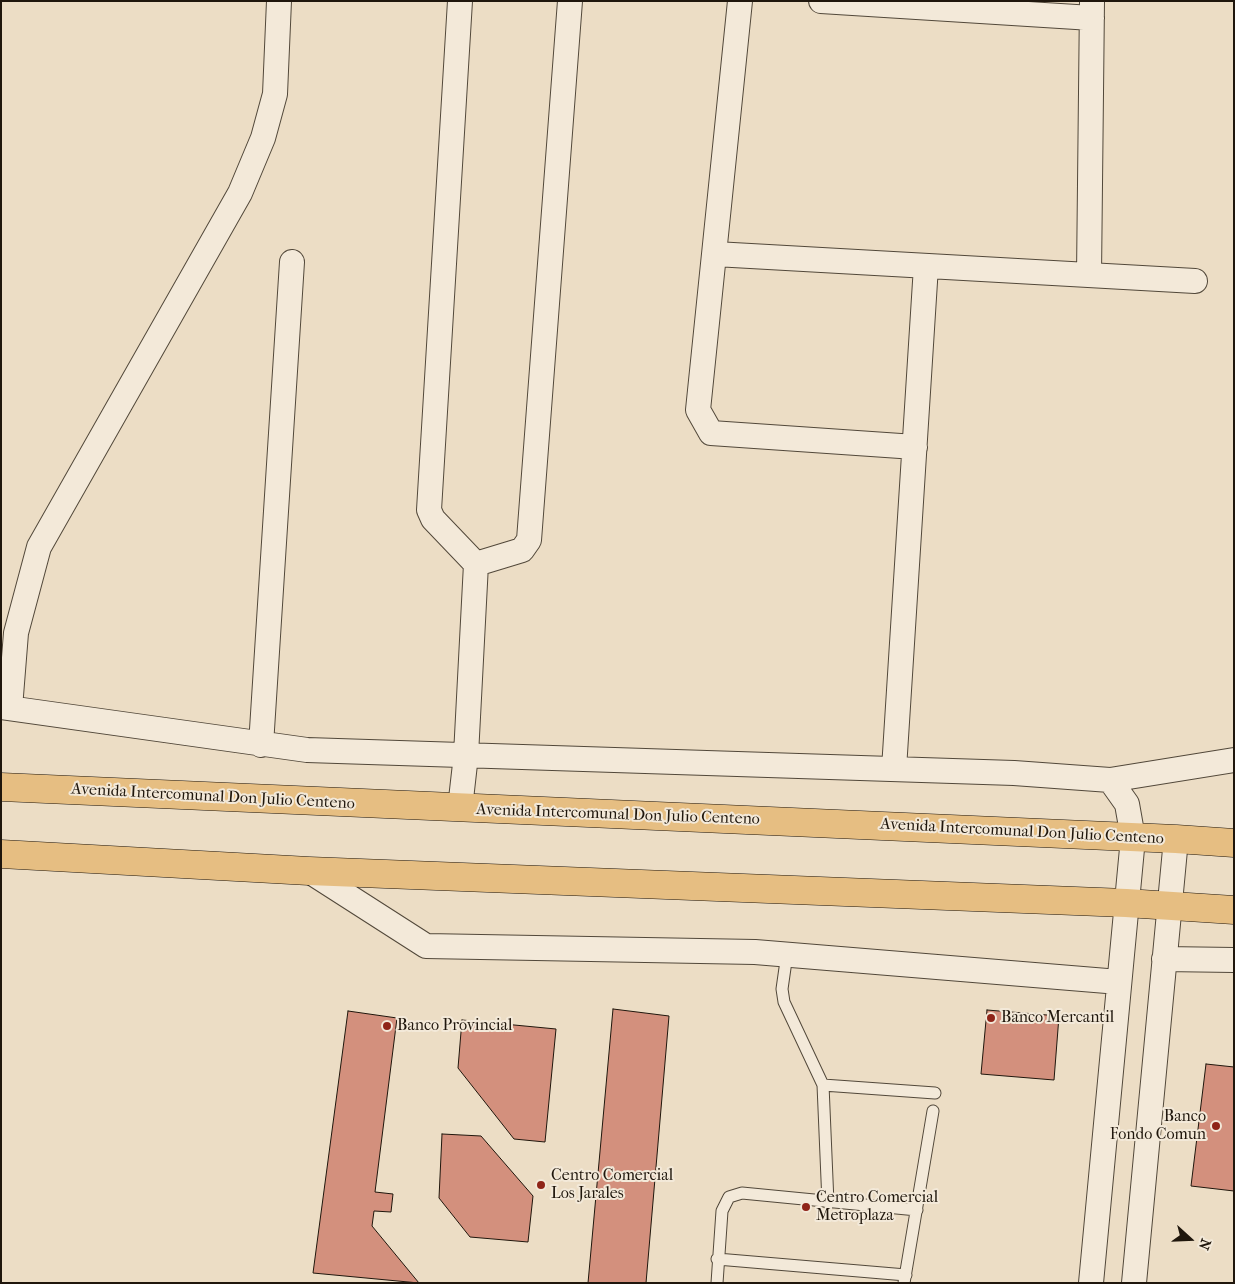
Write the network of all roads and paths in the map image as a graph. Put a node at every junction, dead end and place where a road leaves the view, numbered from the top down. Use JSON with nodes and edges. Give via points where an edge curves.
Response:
{"nodes":[{"id":1,"x":279,"y":1,"type":"edge"},
{"id":2,"x":460,"y":1,"type":"edge"},
{"id":3,"x":570,"y":1,"type":"edge"},
{"id":4,"x":740,"y":1,"type":"edge"},
{"id":5,"x":821,"y":1,"type":"edge"},
{"id":6,"x":1092,"y":10,"type":"edge"},
{"id":7,"x":715,"y":254,"type":"junction"},
{"id":8,"x":292,"y":262,"type":"dead end"},
{"id":9,"x":926,"y":266,"type":"junction"},
{"id":10,"x":1089,"y":275,"type":"junction"},
{"id":11,"x":1195,"y":281,"type":"dead end"},
{"id":12,"x":915,"y":447,"type":"junction"},
{"id":13,"x":476,"y":564,"type":"junction"},
{"id":14,"x":6,"y":707,"type":"edge"},
{"id":15,"x":261,"y":744,"type":"junction"},
{"id":16,"x":466,"y":755,"type":"junction"},
{"id":17,"x":1234,"y":760,"type":"edge"},
{"id":18,"x":894,"y":769,"type":"junction"},
{"id":19,"x":1110,"y":780,"type":"junction"},
{"id":20,"x":1,"y":787,"type":"edge"},
{"id":21,"x":460,"y":808,"type":"junction"},
{"id":22,"x":1133,"y":838,"type":"junction"},
{"id":23,"x":1176,"y":839,"type":"junction"},
{"id":24,"x":1234,"y":843,"type":"edge"},
{"id":25,"x":1,"y":854,"type":"edge"},
{"id":26,"x":309,"y":871,"type":"junction"},
{"id":27,"x":1126,"y":903,"type":"junction"},
{"id":28,"x":1170,"y":905,"type":"junction"},
{"id":29,"x":1234,"y":910,"type":"edge"},
{"id":30,"x":787,"y":954,"type":"junction"},
{"id":31,"x":1164,"y":959,"type":"junction"},
{"id":32,"x":1234,"y":960,"type":"edge"},
{"id":33,"x":1119,"y":982,"type":"junction"},
{"id":34,"x":823,"y":1085,"type":"junction"},
{"id":35,"x":935,"y":1093,"type":"dead end"},
{"id":36,"x":933,"y":1112,"type":"dead end"},
{"id":37,"x":828,"y":1203,"type":"junction"},
{"id":38,"x":917,"y":1210,"type":"junction"},
{"id":39,"x":717,"y":1259,"type":"junction"},
{"id":40,"x":905,"y":1279,"type":"edge"},
{"id":41,"x":716,"y":1283,"type":"edge"},
{"id":42,"x":1091,"y":1283,"type":"edge"},
{"id":43,"x":1134,"y":1283,"type":"edge"}],
"edges":[{"from":1,"to":14,"type":"street","via":[[275,94],[263,138],[240,194],[39,547],[16,633]]},
{"from":2,"to":13,"type":"street","via":[[429,510],[433,519]]},
{"from":3,"to":13,"type":"street","via":[[529,540],[522,550]]},
{"from":4,"to":7,"type":"street"},
{"from":5,"to":6,"type":"street"},
{"from":6,"to":10,"type":"street"},
{"from":7,"to":9,"type":"street"},
{"from":7,"to":12,"type":"street","via":[[698,410],[711,433]]},
{"from":8,"to":15,"type":"street"},
{"from":9,"to":10,"type":"street"},
{"from":9,"to":12,"type":"street"},
{"from":10,"to":11,"type":"street"},
{"from":12,"to":18,"type":"street"},
{"from":13,"to":16,"type":"street"},
{"from":14,"to":15,"type":"street"},
{"from":15,"to":16,"type":"street","via":[[307,750]]},
{"from":16,"to":18,"type":"street"},
{"from":16,"to":21,"type":"street"},
{"from":17,"to":19,"type":"street"},
{"from":18,"to":19,"type":"street"},
{"from":19,"to":22,"type":"street","via":[[1126,804]]},
{"from":20,"to":21,"type":"main road","name":"Avenida Intercomunal Don Julio Centeno"},
{"from":21,"to":22,"type":"main road","name":"Avenida Intercomunal Don Julio Centeno"},
{"from":22,"to":23,"type":"main road","name":"Avenida Intercomunal Don Julio Centeno"},
{"from":22,"to":27,"type":"street"},
{"from":23,"to":24,"type":"main road","name":"Avenida Intercomunal Don Julio Centeno"},
{"from":23,"to":28,"type":"street"},
{"from":25,"to":26,"type":"main road"},
{"from":26,"to":27,"type":"main road"},
{"from":26,"to":30,"type":"street","via":[[426,946]]},
{"from":27,"to":28,"type":"main road"},
{"from":27,"to":33,"type":"street"},
{"from":28,"to":29,"type":"main road"},
{"from":28,"to":31,"type":"street"},
{"from":30,"to":33,"type":"street"},
{"from":30,"to":34,"type":"lane","via":[[782,989],[784,1002]]},
{"from":31,"to":32,"type":"street"},
{"from":31,"to":43,"type":"street"},
{"from":33,"to":42,"type":"street"},
{"from":34,"to":35,"type":"lane"},
{"from":34,"to":37,"type":"lane"},
{"from":36,"to":38,"type":"lane"},
{"from":37,"to":38,"type":"lane"},
{"from":37,"to":39,"type":"lane","via":[[742,1193],[729,1197],[722,1211]]},
{"from":38,"to":40,"type":"lane"},
{"from":39,"to":40,"type":"lane"},
{"from":39,"to":41,"type":"lane"}]}
